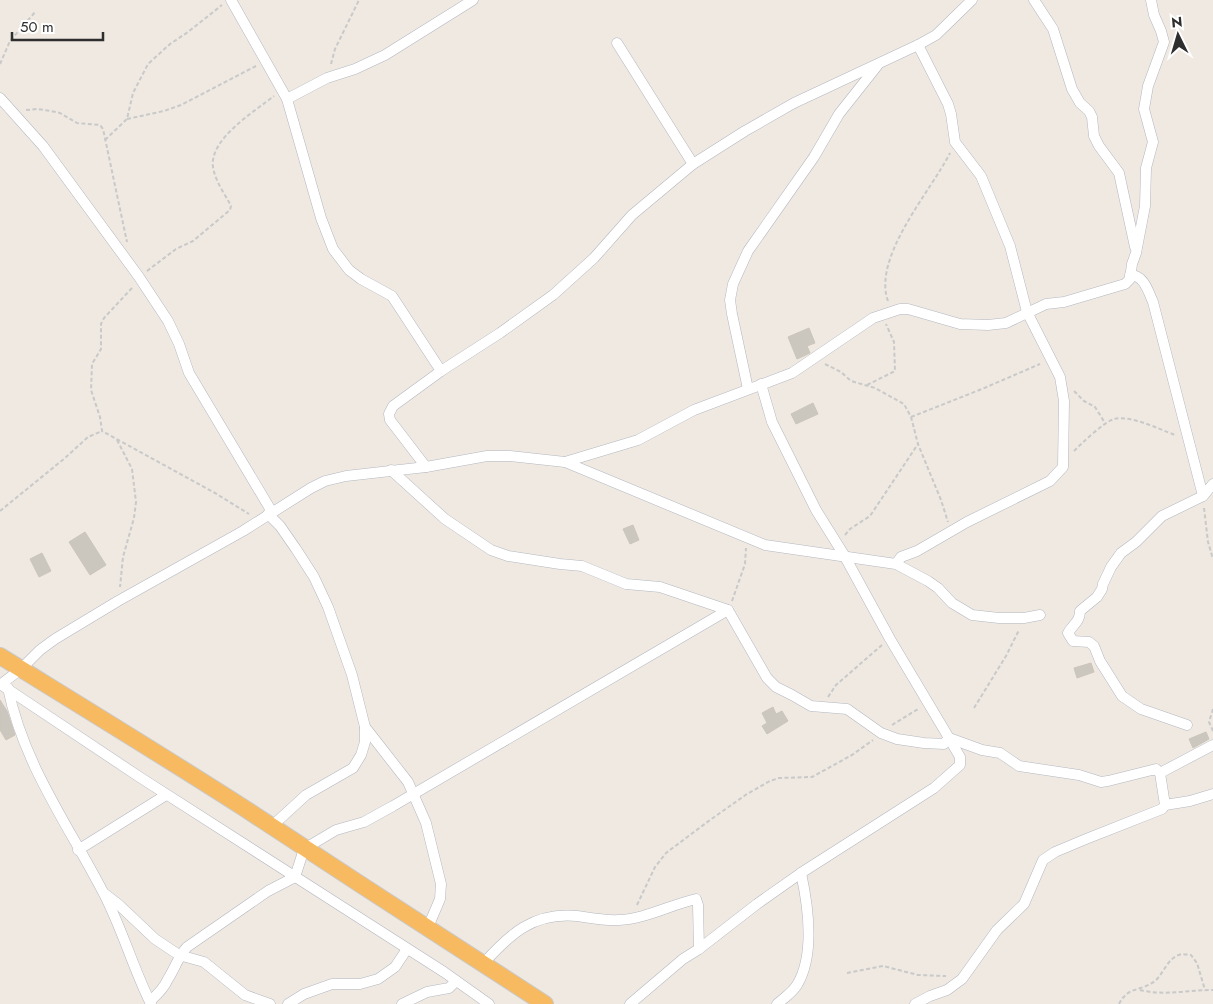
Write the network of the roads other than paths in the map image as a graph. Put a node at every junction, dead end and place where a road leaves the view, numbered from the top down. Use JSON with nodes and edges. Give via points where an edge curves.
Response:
{"nodes":[{"id":1,"x":473,"y":0,"type":"edge"},
{"id":2,"x":1034,"y":0,"type":"edge"},
{"id":3,"x":1151,"y":0,"type":"edge"},
{"id":4,"x":970,"y":1,"type":"edge"},
{"id":5,"x":227,"y":2,"type":"edge"},
{"id":6,"x":617,"y":43,"type":"dead end"},
{"id":7,"x":918,"y":45,"type":"junction"},
{"id":8,"x":879,"y":64,"type":"junction"},
{"id":9,"x":285,"y":94,"type":"junction"},
{"id":10,"x":0,"y":98,"type":"edge"},
{"id":11,"x":693,"y":164,"type":"junction"},
{"id":12,"x":1136,"y":253,"type":"junction"},
{"id":13,"x":1130,"y":275,"type":"junction"},
{"id":14,"x":1027,"y":312,"type":"junction"},
{"id":15,"x":441,"y":371,"type":"junction"},
{"id":16,"x":761,"y":384,"type":"junction"},
{"id":17,"x":748,"y":389,"type":"junction"},
{"id":18,"x":565,"y":462,"type":"junction"},
{"id":19,"x":426,"y":466,"type":"junction"},
{"id":20,"x":391,"y":470,"type":"junction"},
{"id":21,"x":1213,"y":484,"type":"edge"},
{"id":22,"x":1203,"y":496,"type":"junction"},
{"id":23,"x":266,"y":515,"type":"junction"},
{"id":24,"x":844,"y":555,"type":"junction"},
{"id":25,"x":896,"y":564,"type":"junction"},
{"id":26,"x":728,"y":610,"type":"junction"},
{"id":27,"x":1040,"y":615,"type":"dead end"},
{"id":28,"x":0,"y":656,"type":"edge"},
{"id":29,"x":21,"y":669,"type":"junction"},
{"id":30,"x":2,"y":685,"type":"edge"},
{"id":31,"x":1187,"y":725,"type":"dead end"},
{"id":32,"x":364,"y":727,"type":"junction"},
{"id":33,"x":949,"y":738,"type":"junction"},
{"id":34,"x":1213,"y":746,"type":"edge"},
{"id":35,"x":1160,"y":773,"type":"junction"},
{"id":36,"x":1213,"y":794,"type":"edge"},
{"id":37,"x":166,"y":795,"type":"junction"},
{"id":38,"x":414,"y":795,"type":"junction"},
{"id":39,"x":1165,"y":805,"type":"junction"},
{"id":40,"x":272,"y":827,"type":"junction"},
{"id":41,"x":304,"y":849,"type":"junction"},
{"id":42,"x":78,"y":850,"type":"junction"},
{"id":43,"x":801,"y":873,"type":"junction"},
{"id":44,"x":295,"y":877,"type":"junction"},
{"id":45,"x":104,"y":893,"type":"junction"},
{"id":46,"x":428,"y":928,"type":"junction"},
{"id":47,"x":407,"y":948,"type":"junction"},
{"id":48,"x":700,"y":949,"type":"junction"},
{"id":49,"x":179,"y":955,"type":"junction"},
{"id":50,"x":483,"y":964,"type":"junction"},
{"id":51,"x":456,"y":981,"type":"junction"},
{"id":52,"x":151,"y":1003,"type":"edge"},
{"id":53,"x":270,"y":1004,"type":"edge"},
{"id":54,"x":288,"y":1004,"type":"edge"},
{"id":55,"x":402,"y":1004,"type":"edge"},
{"id":56,"x":489,"y":1004,"type":"edge"},
{"id":57,"x":545,"y":1004,"type":"edge"},
{"id":58,"x":630,"y":1004,"type":"edge"},
{"id":59,"x":777,"y":1004,"type":"edge"},
{"id":60,"x":915,"y":1004,"type":"edge"}],
"edges":[{"from":1,"to":9,"type":"street","via":[[385,55]]},
{"from":2,"to":12,"type":"street","via":[[1053,29],[1072,89],[1092,118],[1094,136],[1119,173]]},
{"from":3,"to":12,"type":"street","via":[[1164,42],[1148,86],[1144,109],[1152,142]]},
{"from":4,"to":7,"type":"street","via":[[936,35]]},
{"from":5,"to":9,"type":"street"},
{"from":6,"to":11,"type":"street"},
{"from":7,"to":8,"type":"street"},
{"from":7,"to":14,"type":"street","via":[[948,104],[955,142],[985,185],[1010,246]]},
{"from":8,"to":11,"type":"street","via":[[794,103]]},
{"from":8,"to":17,"type":"street","via":[[838,114],[814,157],[748,251],[733,284],[732,314]]},
{"from":9,"to":15,"type":"street","via":[[333,249],[349,270],[392,296]]},
{"from":10,"to":23,"type":"street","via":[[43,146],[124,258],[135,280],[168,321],[189,373]]},
{"from":11,"to":15,"type":"street","via":[[632,215],[594,258],[553,295]]},
{"from":12,"to":13,"type":"street"},
{"from":13,"to":14,"type":"street","via":[[1128,282],[1121,286],[1046,304]]},
{"from":13,"to":22,"type":"street","via":[[1142,280],[1153,302]]},
{"from":14,"to":16,"type":"street","via":[[1012,322],[988,325],[960,324],[900,309],[860,326],[792,373]]},
{"from":14,"to":25,"type":"street","via":[[1060,377],[1064,401],[1063,468],[1050,481],[901,557]]},
{"from":15,"to":19,"type":"street","via":[[393,406],[389,414],[390,420]]},
{"from":16,"to":17,"type":"street"},
{"from":16,"to":24,"type":"street","via":[[772,422],[816,510]]},
{"from":17,"to":18,"type":"street","via":[[694,410],[638,440]]},
{"from":18,"to":19,"type":"street","via":[[487,456]]},
{"from":18,"to":24,"type":"street","via":[[765,545]]},
{"from":19,"to":20,"type":"street"},
{"from":20,"to":23,"type":"street","via":[[326,481]]},
{"from":20,"to":26,"type":"street","via":[[445,519],[491,550],[508,556],[582,566],[626,584],[660,587]]},
{"from":21,"to":22,"type":"street"},
{"from":22,"to":31,"type":"street","via":[[1162,516],[1121,553],[1097,597],[1080,611],[1077,624],[1068,633],[1073,641],[1089,642],[1094,646],[1122,696],[1141,709]]},
{"from":23,"to":29,"type":"street","via":[[55,639]]},
{"from":23,"to":32,"type":"street","via":[[280,526],[296,549],[328,607],[352,675]]},
{"from":24,"to":25,"type":"street"},
{"from":24,"to":33,"type":"street"},
{"from":25,"to":27,"type":"street","via":[[928,581],[952,603],[972,615],[999,618]]},
{"from":26,"to":33,"type":"street","via":[[766,678],[776,687],[811,706],[847,709],[881,733],[897,739],[944,744]]},
{"from":26,"to":38,"type":"street"},
{"from":28,"to":29,"type":"highway"},
{"from":29,"to":30,"type":"street"},
{"from":29,"to":40,"type":"highway"},
{"from":30,"to":37,"type":"street"},
{"from":30,"to":42,"type":"street","via":[[40,779]]},
{"from":32,"to":38,"type":"street","via":[[399,769]]},
{"from":32,"to":40,"type":"street","via":[[365,742],[353,768],[306,795]]},
{"from":33,"to":35,"type":"street","via":[[1000,753],[1020,766],[1079,775],[1101,782],[1156,769]]},
{"from":33,"to":43,"type":"street","via":[[960,757],[960,765],[952,774]]},
{"from":34,"to":35,"type":"street"},
{"from":35,"to":39,"type":"street"},
{"from":36,"to":39,"type":"street"},
{"from":37,"to":42,"type":"street"},
{"from":37,"to":44,"type":"street"},
{"from":38,"to":41,"type":"street","via":[[364,822],[336,830]]},
{"from":38,"to":46,"type":"street","via":[[426,823],[441,884],[440,899]]},
{"from":39,"to":60,"type":"street","via":[[1154,814],[1086,839],[1042,860],[1024,904],[997,930],[966,974],[956,985]]},
{"from":40,"to":41,"type":"highway"},
{"from":41,"to":44,"type":"street"},
{"from":41,"to":46,"type":"highway"},
{"from":42,"to":45,"type":"street"},
{"from":43,"to":48,"type":"street"},
{"from":43,"to":59,"type":"street","via":[[807,910],[806,962],[797,985]]},
{"from":44,"to":47,"type":"street"},
{"from":44,"to":49,"type":"street","via":[[220,923]]},
{"from":45,"to":49,"type":"street","via":[[155,939]]},
{"from":45,"to":52,"type":"street"},
{"from":46,"to":50,"type":"highway"},
{"from":47,"to":51,"type":"street"},
{"from":47,"to":54,"type":"street","via":[[395,967],[378,979],[360,984],[332,984]]},
{"from":48,"to":50,"type":"street","via":[[696,899],[631,919],[576,916],[536,920],[510,936]]},
{"from":48,"to":58,"type":"street","via":[[683,959]]},
{"from":49,"to":52,"type":"street","via":[[168,981]]},
{"from":49,"to":53,"type":"street","via":[[204,962],[245,995]]},
{"from":50,"to":57,"type":"highway"},
{"from":51,"to":55,"type":"street","via":[[449,988],[427,992]]},
{"from":51,"to":56,"type":"street"}]}
